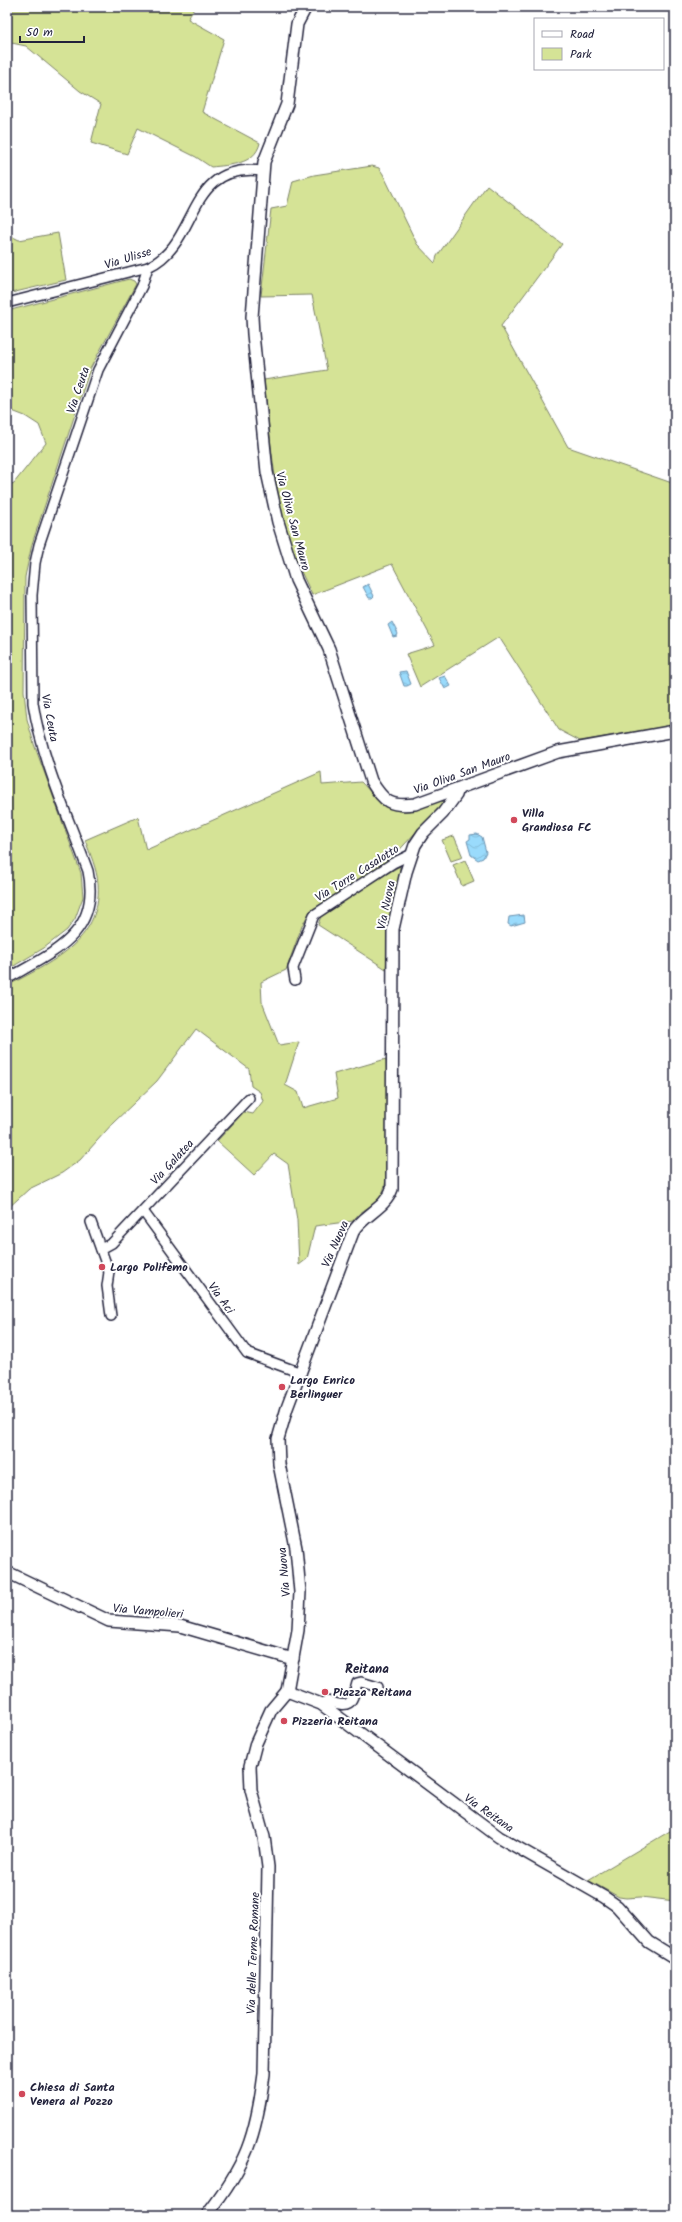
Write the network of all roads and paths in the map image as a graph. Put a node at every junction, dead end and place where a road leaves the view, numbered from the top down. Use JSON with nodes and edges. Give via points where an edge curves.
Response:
{"nodes":[{"id":1,"x":306,"y":7,"type":"edge"},
{"id":2,"x":262,"y":171,"type":"junction"},
{"id":3,"x":148,"y":267,"type":"junction"},
{"id":4,"x":7,"y":303,"type":"edge"},
{"id":5,"x":675,"y":731,"type":"edge"},
{"id":6,"x":458,"y":789,"type":"junction"},
{"id":7,"x":412,"y":854,"type":"junction"},
{"id":8,"x":7,"y":979,"type":"edge"},
{"id":9,"x":295,"y":980,"type":"dead end"},
{"id":10,"x":249,"y":1098,"type":"dead end"},
{"id":11,"x":142,"y":1211,"type":"junction"},
{"id":12,"x":91,"y":1222,"type":"dead end"},
{"id":13,"x":101,"y":1249,"type":"junction"},
{"id":14,"x":111,"y":1316,"type":"dead end"},
{"id":15,"x":301,"y":1373,"type":"junction"},
{"id":16,"x":7,"y":1572,"type":"edge"},
{"id":17,"x":293,"y":1659,"type":"junction"},
{"id":18,"x":378,"y":1687,"type":"dead end"},
{"id":19,"x":287,"y":1691,"type":"junction"},
{"id":20,"x":321,"y":1704,"type":"junction"},
{"id":21,"x":675,"y":1958,"type":"edge"},
{"id":22,"x":207,"y":2215,"type":"edge"}],
"edges":[{"from":1,"to":2,"type":"street","name":"Via Oliva San Mauro","via":[[297,24],[287,104]]},
{"from":2,"to":3,"type":"street","name":"Via Ulisse","via":[[234,172],[216,180],[207,188],[169,253],[160,262]]},
{"from":2,"to":6,"type":"street","name":"Via Oliva San Mauro","via":[[262,210],[252,317],[253,334],[266,472],[286,555],[329,649],[365,764],[371,781],[381,797],[394,805],[404,806]]},
{"from":3,"to":4,"type":"street","name":"Via Ulisse"},
{"from":3,"to":8,"type":"street","name":"Via Ceuta","via":[[142,286],[98,370],[39,545],[33,578],[35,718],[41,742],[88,871],[91,885],[90,906],[86,918],[66,942]]},
{"from":5,"to":6,"type":"street","name":"Via Oliva San Mauro","via":[[558,752]]},
{"from":6,"to":7,"type":"street","name":"Via Nuova","via":[[443,813],[423,834]]},
{"from":7,"to":9,"type":"street","name":"Via Torre Casalotto","via":[[314,914],[293,968]]},
{"from":7,"to":15,"type":"street","name":"Via Nuova","via":[[393,929],[392,1189],[384,1204],[358,1223],[353,1232],[335,1275]]},
{"from":10,"to":11,"type":"street","name":"Via Galatea"},
{"from":11,"to":13,"type":"street","name":"Via Galatea","via":[[112,1243]]},
{"from":11,"to":15,"type":"street","name":"Via Aci","via":[[247,1353]]},
{"from":12,"to":13,"type":"street"},
{"from":13,"to":14,"type":"street","via":[[109,1272],[107,1286]]},
{"from":15,"to":17,"type":"street","name":"Via Nuova","via":[[287,1408],[278,1446],[299,1573],[299,1612]]},
{"from":16,"to":17,"type":"street","name":"Via Vampolieri","via":[[109,1622],[180,1626]]},
{"from":17,"to":19,"type":"street","name":"Via Nuova"},
{"from":18,"to":20,"type":"street","via":[[360,1682],[357,1683],[353,1700],[348,1705],[327,1701]]},
{"from":19,"to":20,"type":"street","name":"Via Reitana"},
{"from":19,"to":22,"type":"street","name":"Via delle Terme Romane","via":[[278,1700],[266,1721],[256,1743],[250,1766],[251,1790],[264,1837],[268,1866],[264,2074],[261,2098],[249,2148],[225,2192]]},
{"from":20,"to":21,"type":"street","name":"Via Reitana","via":[[499,1837],[617,1906],[640,1934]]}]}
